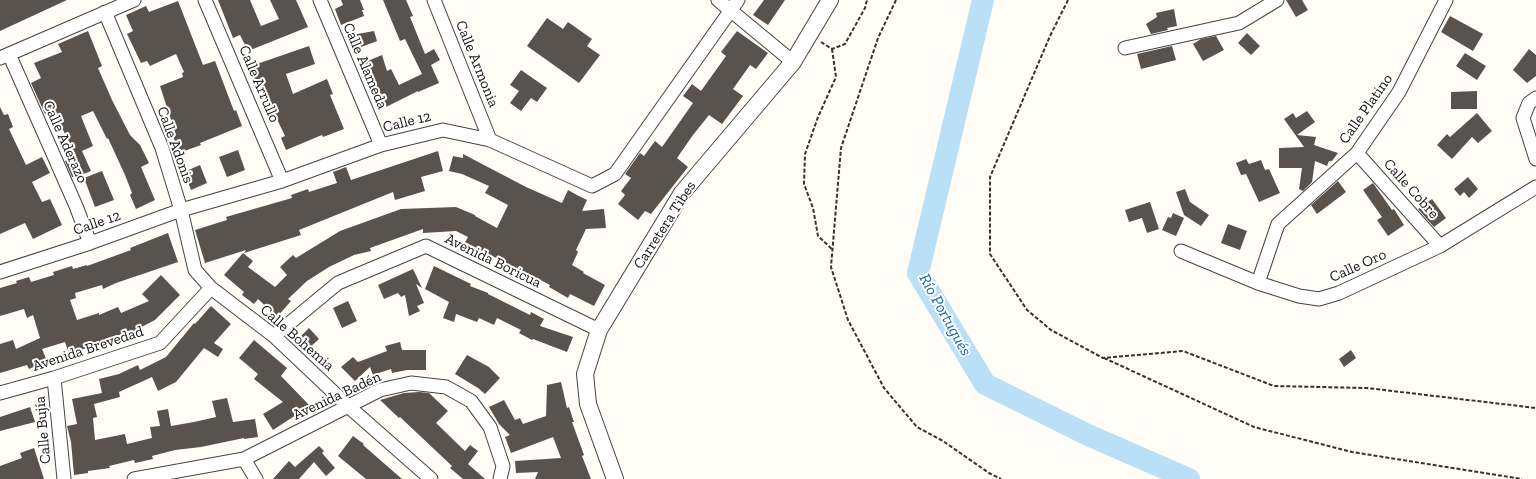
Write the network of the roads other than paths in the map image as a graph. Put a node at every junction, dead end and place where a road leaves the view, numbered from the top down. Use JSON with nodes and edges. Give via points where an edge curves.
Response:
{"nodes":[{"id":1,"x":134,"y":0,"type":"edge"},
{"id":2,"x":205,"y":0,"type":"edge"},
{"id":3,"x":320,"y":0,"type":"edge"},
{"id":4,"x":434,"y":0,"type":"edge"},
{"id":5,"x":718,"y":0,"type":"edge"},
{"id":6,"x":738,"y":0,"type":"edge"},
{"id":7,"x":830,"y":0,"type":"edge"},
{"id":8,"x":1277,"y":0,"type":"edge"},
{"id":9,"x":1446,"y":0,"type":"edge"},
{"id":10,"x":105,"y":12,"type":"junction"},
{"id":11,"x":731,"y":12,"type":"junction"},
{"id":12,"x":1125,"y":48,"type":"dead end"},
{"id":13,"x":4,"y":56,"type":"edge"},
{"id":14,"x":793,"y":62,"type":"junction"},
{"id":15,"x":1536,"y":98,"type":"edge"},
{"id":16,"x":490,"y":140,"type":"junction"},
{"id":17,"x":381,"y":145,"type":"junction"},
{"id":18,"x":1357,"y":153,"type":"junction"},
{"id":19,"x":1536,"y":159,"type":"edge"},
{"id":20,"x":282,"y":181,"type":"junction"},
{"id":21,"x":1536,"y":188,"type":"edge"},
{"id":22,"x":181,"y":210,"type":"junction"},
{"id":23,"x":90,"y":243,"type":"junction"},
{"id":24,"x":1440,"y":246,"type":"junction"},
{"id":25,"x":1181,"y":251,"type":"dead end"},
{"id":26,"x":0,"y":272,"type":"edge"},
{"id":27,"x":1258,"y":283,"type":"junction"},
{"id":28,"x":211,"y":288,"type":"junction"},
{"id":29,"x":599,"y":330,"type":"junction"},
{"id":30,"x":274,"y":336,"type":"junction"},
{"id":31,"x":54,"y":378,"type":"junction"},
{"id":32,"x":0,"y":393,"type":"edge"},
{"id":33,"x":348,"y":406,"type":"junction"},
{"id":34,"x":244,"y":460,"type":"junction"},
{"id":35,"x":184,"y":474,"type":"edge"},
{"id":36,"x":64,"y":479,"type":"edge"},
{"id":37,"x":134,"y":479,"type":"edge"},
{"id":38,"x":256,"y":479,"type":"edge"},
{"id":39,"x":431,"y":479,"type":"edge"},
{"id":40,"x":500,"y":479,"type":"edge"},
{"id":41,"x":615,"y":479,"type":"edge"}],
"edges":[{"from":1,"to":10,"type":"street"},
{"from":2,"to":20,"type":"street","name":"Calle Arrullo"},
{"from":3,"to":17,"type":"street","name":"Calle Alameda"},
{"from":4,"to":16,"type":"street","name":"Calle Armonia"},
{"from":5,"to":11,"type":"street"},
{"from":6,"to":11,"type":"street","name":"Calle 12"},
{"from":7,"to":14,"type":"street","name":"Carretera Tibes"},
{"from":8,"to":12,"type":"street","via":[[1240,22]]},
{"from":9,"to":18,"type":"street","name":"Calle Platino","via":[[1399,92]]},
{"from":10,"to":13,"type":"street"},
{"from":10,"to":22,"type":"street","name":"Calle Adonis","via":[[162,148]]},
{"from":11,"to":14,"type":"street"},
{"from":11,"to":16,"type":"street","name":"Calle 12","via":[[615,174],[592,186]]},
{"from":13,"to":23,"type":"street","name":"Calle Aderazo","via":[[76,206]]},
{"from":14,"to":29,"type":"street","name":"Carretera Tibes","via":[[682,193]]},
{"from":15,"to":19,"type":"street","via":[[1529,103],[1523,118]]},
{"from":16,"to":17,"type":"street","name":"Calle 12","via":[[443,130]]},
{"from":17,"to":20,"type":"street","name":"Calle 12"},
{"from":18,"to":24,"type":"street","name":"Calle Cobre"},
{"from":18,"to":27,"type":"street","name":"Calle Platino","via":[[1278,224]]},
{"from":20,"to":22,"type":"street","name":"Calle 12"},
{"from":21,"to":24,"type":"street","name":"Calle Oro"},
{"from":22,"to":23,"type":"street","name":"Calle 12"},
{"from":22,"to":28,"type":"street","name":"Calle Adonis","via":[[195,270]]},
{"from":23,"to":26,"type":"street","name":"Calle 12"},
{"from":24,"to":27,"type":"street","name":"Calle Oro","via":[[1319,299],[1298,296]]},
{"from":25,"to":27,"type":"street","name":"Calle Oro"},
{"from":28,"to":30,"type":"street","name":"Calle Bohemia"},
{"from":28,"to":31,"type":"street","name":"Avenida Brevedad","via":[[160,343]]},
{"from":29,"to":30,"type":"street","name":"Avenida Boricua","via":[[426,246],[338,283]]},
{"from":29,"to":41,"type":"street","name":"Carretera Tibes","via":[[585,374],[588,404]]},
{"from":30,"to":33,"type":"street","name":"Calle Bohemia"},
{"from":31,"to":32,"type":"street","name":"Avenida Brevedad"},
{"from":31,"to":36,"type":"street","name":"Calle Bujía"},
{"from":33,"to":34,"type":"street","name":"Avenida Badén"},
{"from":33,"to":39,"type":"street","name":"Calle Bohemia"},
{"from":33,"to":40,"type":"street","name":"Avenida Badén","via":[[380,390],[411,383],[446,387],[471,401],[490,428],[503,466]]},
{"from":34,"to":35,"type":"street","name":"Avenida Badén"},
{"from":34,"to":38,"type":"street"},
{"from":35,"to":37,"type":"street","name":"Avenida Badén"}]}
